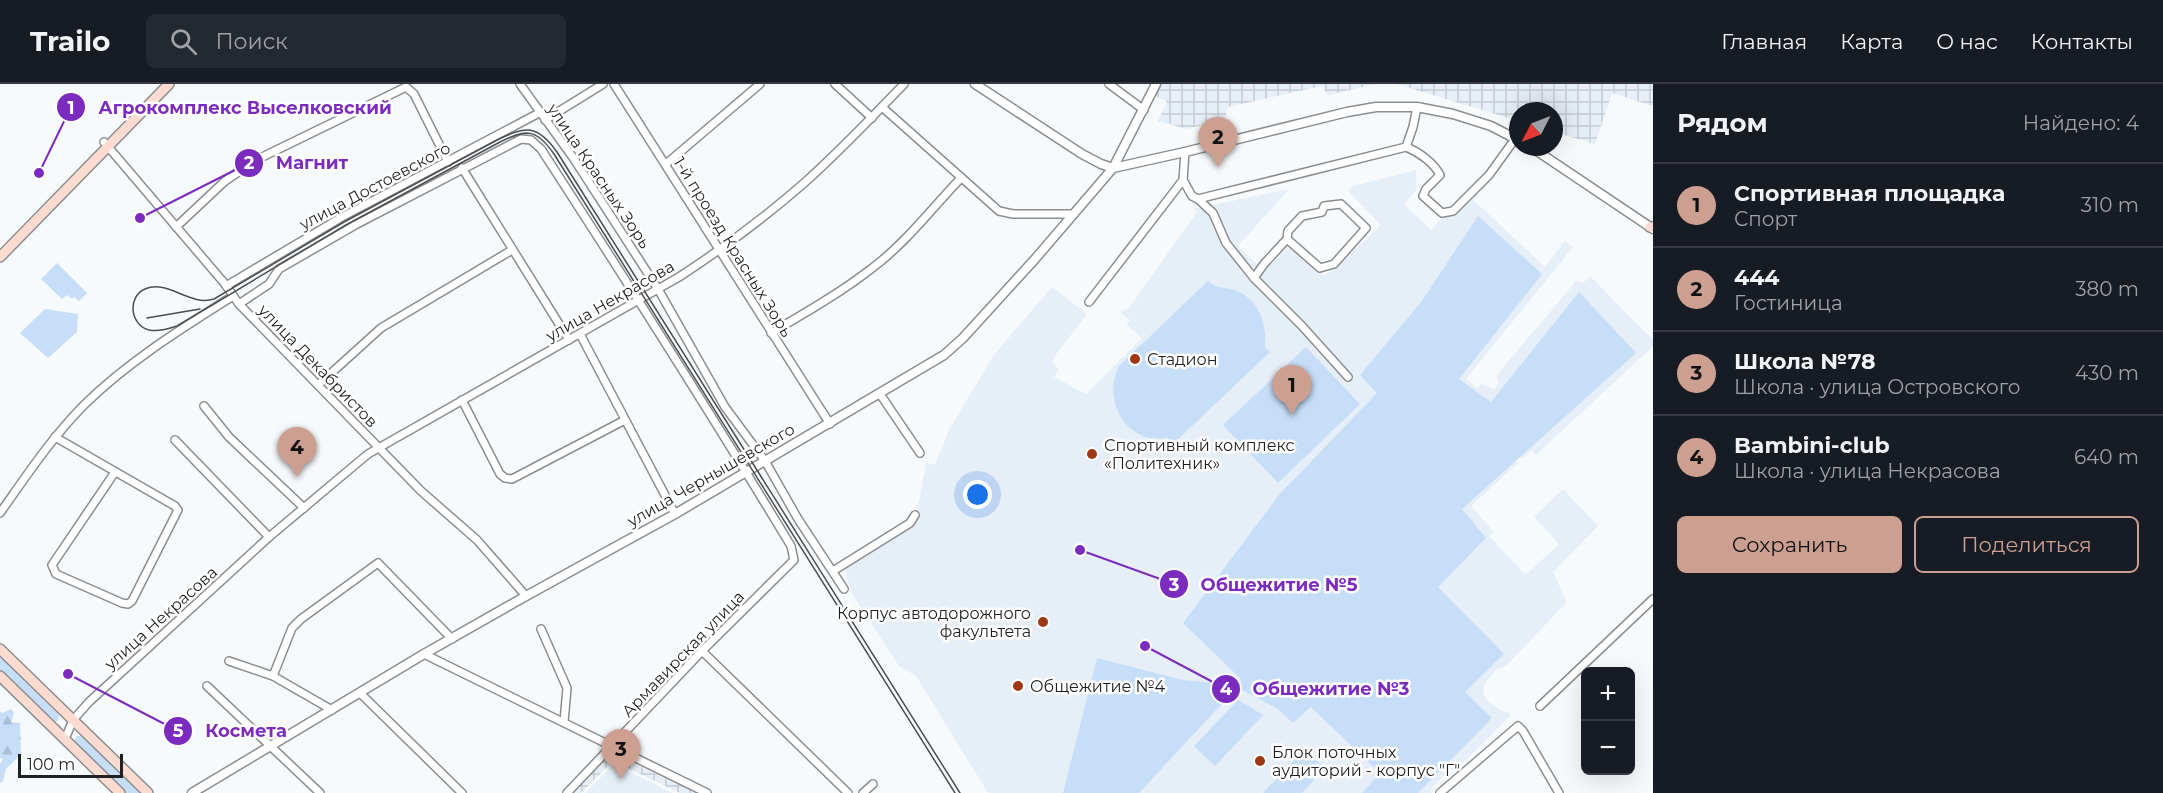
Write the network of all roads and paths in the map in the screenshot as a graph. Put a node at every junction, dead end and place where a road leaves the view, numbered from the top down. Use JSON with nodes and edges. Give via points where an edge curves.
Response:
{"nodes":[{"id":1,"x":161,"y":84,"type":"edge"},
{"id":2,"x":169,"y":84,"type":"edge"},
{"id":3,"x":520,"y":84,"type":"edge"},
{"id":4,"x":603,"y":84,"type":"edge"},
{"id":5,"x":614,"y":84,"type":"edge"},
{"id":6,"x":760,"y":84,"type":"edge"},
{"id":7,"x":835,"y":84,"type":"edge"},
{"id":8,"x":904,"y":84,"type":"edge"},
{"id":9,"x":975,"y":84,"type":"edge"},
{"id":10,"x":1108,"y":84,"type":"edge"},
{"id":11,"x":1156,"y":84,"type":"edge"},
{"id":12,"x":882,"y":107,"type":"junction"},
{"id":13,"x":1417,"y":107,"type":"junction"},
{"id":14,"x":1144,"y":110,"type":"junction"},
{"id":15,"x":539,"y":113,"type":"junction"},
{"id":16,"x":872,"y":118,"type":"junction"},
{"id":17,"x":545,"y":120,"type":"junction"},
{"id":18,"x":1509,"y":135,"type":"edge"},
{"id":19,"x":106,"y":144,"type":"junction"},
{"id":20,"x":1406,"y":147,"type":"junction"},
{"id":21,"x":1509,"y":149,"type":"edge"},
{"id":22,"x":1185,"y":152,"type":"junction"},
{"id":23,"x":1544,"y":156,"type":"edge"},
{"id":24,"x":448,"y":162,"type":"junction"},
{"id":25,"x":666,"y":164,"type":"junction"},
{"id":26,"x":462,"y":168,"type":"junction"},
{"id":27,"x":1113,"y":168,"type":"junction"},
{"id":28,"x":961,"y":178,"type":"junction"},
{"id":29,"x":1183,"y":180,"type":"junction"},
{"id":30,"x":1198,"y":199,"type":"junction"},
{"id":31,"x":1074,"y":214,"type":"junction"},
{"id":32,"x":176,"y":227,"type":"junction"},
{"id":33,"x":1652,"y":228,"type":"edge"},
{"id":34,"x":1287,"y":239,"type":"junction"},
{"id":35,"x":0,"y":249,"type":"edge"},
{"id":36,"x":512,"y":250,"type":"junction"},
{"id":37,"x":718,"y":251,"type":"junction"},
{"id":38,"x":0,"y":258,"type":"edge"},
{"id":39,"x":1254,"y":278,"type":"junction"},
{"id":40,"x":226,"y":286,"type":"junction"},
{"id":41,"x":658,"y":289,"type":"junction"},
{"id":42,"x":233,"y":296,"type":"junction"},
{"id":43,"x":639,"y":299,"type":"junction"},
{"id":44,"x":1089,"y":302,"type":"dead end"},
{"id":45,"x":239,"y":304,"type":"junction"},
{"id":46,"x":771,"y":333,"type":"junction"},
{"id":47,"x":580,"y":334,"type":"junction"},
{"id":48,"x":569,"y":340,"type":"junction"},
{"id":49,"x":1348,"y":377,"type":"dead end"},
{"id":50,"x":318,"y":385,"type":"junction"},
{"id":51,"x":880,"y":394,"type":"junction"},
{"id":52,"x":462,"y":400,"type":"junction"},
{"id":53,"x":204,"y":406,"type":"dead end"},
{"id":54,"x":625,"y":420,"type":"junction"},
{"id":55,"x":830,"y":424,"type":"junction"},
{"id":56,"x":55,"y":437,"type":"junction"},
{"id":57,"x":175,"y":440,"type":"dead end"},
{"id":58,"x":380,"y":448,"type":"junction"},
{"id":59,"x":920,"y":453,"type":"dead end"},
{"id":60,"x":765,"y":461,"type":"junction"},
{"id":61,"x":115,"y":472,"type":"junction"},
{"id":62,"x":747,"y":472,"type":"junction"},
{"id":63,"x":304,"y":508,"type":"junction"},
{"id":64,"x":0,"y":513,"type":"edge"},
{"id":65,"x":675,"y":514,"type":"junction"},
{"id":66,"x":915,"y":515,"type":"dead end"},
{"id":67,"x":269,"y":537,"type":"junction"},
{"id":68,"x":833,"y":572,"type":"junction"},
{"id":69,"x":844,"y":589,"type":"dead end"},
{"id":70,"x":526,"y":596,"type":"junction"},
{"id":71,"x":1653,"y":599,"type":"edge"},
{"id":72,"x":541,"y":629,"type":"dead end"},
{"id":73,"x":452,"y":639,"type":"junction"},
{"id":74,"x":0,"y":649,"type":"edge"},
{"id":75,"x":702,"y":651,"type":"junction"},
{"id":76,"x":424,"y":654,"type":"junction"},
{"id":77,"x":229,"y":661,"type":"dead end"},
{"id":78,"x":0,"y":676,"type":"edge"},
{"id":79,"x":273,"y":676,"type":"junction"},
{"id":80,"x":207,"y":686,"type":"dead end"},
{"id":81,"x":360,"y":694,"type":"junction"},
{"id":82,"x":1540,"y":706,"type":"dead end"},
{"id":83,"x":332,"y":710,"type":"junction"},
{"id":84,"x":63,"y":711,"type":"junction"},
{"id":85,"x":73,"y":720,"type":"junction"},
{"id":86,"x":564,"y":722,"type":"junction"},
{"id":87,"x":49,"y":724,"type":"junction"},
{"id":88,"x":89,"y":737,"type":"junction"},
{"id":89,"x":65,"y":739,"type":"junction"},
{"id":90,"x":271,"y":746,"type":"junction"},
{"id":91,"x":612,"y":747,"type":"junction"},
{"id":92,"x":75,"y":749,"type":"junction"},
{"id":93,"x":873,"y":784,"type":"dead end"},
{"id":94,"x":120,"y":793,"type":"edge"},
{"id":95,"x":148,"y":793,"type":"edge"},
{"id":96,"x":192,"y":793,"type":"edge"},
{"id":97,"x":320,"y":793,"type":"edge"},
{"id":98,"x":462,"y":793,"type":"edge"},
{"id":99,"x":567,"y":793,"type":"edge"},
{"id":100,"x":706,"y":793,"type":"edge"},
{"id":101,"x":848,"y":793,"type":"edge"},
{"id":102,"x":863,"y":793,"type":"edge"},
{"id":103,"x":1440,"y":793,"type":"edge"},
{"id":104,"x":1559,"y":793,"type":"edge"}],
"edges":[{"from":1,"to":19,"type":"main road"},
{"from":2,"to":19,"type":"main road"},
{"from":3,"to":15,"type":"street","name":"улица Красных Зорь"},
{"from":4,"to":17,"type":"street"},
{"from":5,"to":25,"type":"street","name":"1-й проезд Красных Зорь"},
{"from":6,"to":25,"type":"street"},
{"from":7,"to":16,"type":"street"},
{"from":8,"to":12,"type":"street","name":"улица Некрасова"},
{"from":9,"to":27,"type":"street","via":[[1082,154]]},
{"from":10,"to":14,"type":"street"},
{"from":11,"to":14,"type":"street","name":"улица Чернышевского"},
{"from":12,"to":16,"type":"street","name":"улица Некрасова"},
{"from":12,"to":28,"type":"street"},
{"from":13,"to":18,"type":"street","via":[[1453,114]]},
{"from":13,"to":20,"type":"street"},
{"from":13,"to":22,"type":"street","via":[[1347,112]]},
{"from":14,"to":27,"type":"street","name":"улица Чернышевского"},
{"from":15,"to":17,"type":"street","name":"улица Красных Зорь"},
{"from":15,"to":24,"type":"street","name":"улица Достоевского"},
{"from":16,"to":37,"type":"street","name":"улица Некрасова","via":[[803,184]]},
{"from":17,"to":41,"type":"street","name":"улица Красных Зорь"},
{"from":19,"to":32,"type":"street","name":"улица Декабристов"},
{"from":19,"to":35,"type":"main road"},
{"from":19,"to":38,"type":"main road"},
{"from":20,"to":21,"type":"street","via":[[1416,150],[1437,169],[1440,176],[1423,196],[1442,213],[1453,211]]},
{"from":20,"to":30,"type":"street"},
{"from":22,"to":27,"type":"street"},
{"from":22,"to":29,"type":"street"},
{"from":23,"to":33,"type":"street"},
{"from":24,"to":32,"type":"street","via":[[414,94],[406,87],[256,160],[225,181]]},
{"from":24,"to":40,"type":"street","name":"улица Достоевского","via":[[342,217]]},
{"from":25,"to":37,"type":"street","name":"1-й проезд Красных Зорь"},
{"from":26,"to":36,"type":"street"},
{"from":26,"to":43,"type":"street","via":[[521,139],[531,140],[541,149]]},
{"from":26,"to":45,"type":"street","via":[[279,269],[269,284]]},
{"from":27,"to":31,"type":"street","name":"улица Чернышевского"},
{"from":28,"to":31,"type":"street","via":[[999,211]]},
{"from":28,"to":46,"type":"street","via":[[891,253],[822,303]]},
{"from":29,"to":30,"type":"street"},
{"from":29,"to":44,"type":"street"},
{"from":30,"to":39,"type":"street","via":[[1213,213],[1226,243]]},
{"from":31,"to":51,"type":"street","name":"улица Чернышевского","via":[[963,338],[944,355]]},
{"from":32,"to":40,"type":"street","name":"улица Декабристов"},
{"from":34,"to":34,"type":"street","via":[[1288,231],[1302,216],[1322,212],[1324,206],[1341,204],[1366,228],[1334,264],[1320,268]]},
{"from":34,"to":39,"type":"street"},
{"from":36,"to":48,"type":"street"},
{"from":36,"to":50,"type":"street","via":[[381,328]]},
{"from":37,"to":41,"type":"street","name":"улица Некрасова"},
{"from":37,"to":46,"type":"street","name":"1-й проезд Красных Зорь"},
{"from":39,"to":49,"type":"street"},
{"from":40,"to":42,"type":"street","name":"улица Декабристов"},
{"from":41,"to":43,"type":"street","name":"улица Некрасова"},
{"from":41,"to":60,"type":"street","name":"улица Красных Зорь","via":[[725,407]]},
{"from":42,"to":45,"type":"street","name":"улица Декабристов"},
{"from":42,"to":56,"type":"street","via":[[136,359]]},
{"from":43,"to":47,"type":"street","name":"улица Некрасова"},
{"from":43,"to":62,"type":"street"},
{"from":45,"to":50,"type":"street","name":"улица Декабристов"},
{"from":46,"to":55,"type":"street","name":"1-й проезд Красных Зорь"},
{"from":47,"to":48,"type":"street","name":"улица Некрасова"},
{"from":47,"to":54,"type":"street"},
{"from":48,"to":52,"type":"street","name":"улица Некрасова"},
{"from":50,"to":58,"type":"street","name":"улица Декабристов"},
{"from":51,"to":55,"type":"street","name":"улица Чернышевского"},
{"from":51,"to":59,"type":"street"},
{"from":52,"to":54,"type":"street","via":[[500,474],[512,479]]},
{"from":52,"to":58,"type":"street","name":"улица Некрасова"},
{"from":53,"to":63,"type":"street","via":[[229,437]]},
{"from":54,"to":65,"type":"street"},
{"from":55,"to":60,"type":"street","name":"улица Чернышевского"},
{"from":56,"to":61,"type":"street"},
{"from":56,"to":64,"type":"street"},
{"from":57,"to":67,"type":"street"},
{"from":58,"to":63,"type":"street","name":"улица Некрасова"},
{"from":58,"to":70,"type":"street","name":"улица Декабристов","via":[[477,540]]},
{"from":60,"to":62,"type":"street","name":"улица Чернышевского"},
{"from":60,"to":68,"type":"street","name":"улица Красных Зорь"},
{"from":61,"to":61,"type":"street","via":[[178,510],[128,604],[56,574],[52,565]]},
{"from":62,"to":65,"type":"street","name":"улица Чернышевского"},
{"from":62,"to":75,"type":"street","name":"Армавирская улица","via":[[791,546],[794,560]]},
{"from":63,"to":67,"type":"street","name":"улица Некрасова"},
{"from":65,"to":70,"type":"street","name":"улица Чернышевского"},
{"from":66,"to":68,"type":"street","via":[[910,523]]},
{"from":67,"to":85,"type":"street","name":"улица Некрасова"},
{"from":68,"to":69,"type":"street","name":"улица Красных Зорь"},
{"from":70,"to":73,"type":"street","name":"улица Чернышевского"},
{"from":71,"to":82,"type":"street"},
{"from":72,"to":86,"type":"street","via":[[567,688]]},
{"from":73,"to":76,"type":"street","name":"улица Чернышевского"},
{"from":73,"to":79,"type":"street","via":[[378,563],[292,628]]},
{"from":74,"to":84,"type":"main road"},
{"from":75,"to":91,"type":"street","name":"Армавирская улица"},
{"from":75,"to":101,"type":"street"},
{"from":76,"to":81,"type":"street","name":"улица Чернышевского"},
{"from":76,"to":86,"type":"street"},
{"from":77,"to":79,"type":"street"},
{"from":78,"to":87,"type":"main road"},
{"from":79,"to":83,"type":"street"},
{"from":80,"to":90,"type":"street"},
{"from":81,"to":83,"type":"street","name":"улица Чернышевского"},
{"from":81,"to":98,"type":"street"},
{"from":83,"to":90,"type":"street","name":"улица Чернышевского"},
{"from":84,"to":85,"type":"main road"},
{"from":84,"to":87,"type":"main road","via":[[67,717],[64,725]]},
{"from":85,"to":88,"type":"main road"},
{"from":85,"to":89,"type":"street","name":"улица Некрасова"},
{"from":86,"to":91,"type":"street"},
{"from":87,"to":89,"type":"main road"},
{"from":88,"to":92,"type":"main road","via":[[75,732],[70,741]]},
{"from":88,"to":95,"type":"main road"},
{"from":89,"to":92,"type":"main road"},
{"from":90,"to":96,"type":"street","name":"улица Чернышевского"},
{"from":90,"to":97,"type":"street"},
{"from":91,"to":99,"type":"street","name":"Армавирская улица"},
{"from":91,"to":100,"type":"street"},
{"from":92,"to":94,"type":"main road"},
{"from":93,"to":102,"type":"street"},
{"from":103,"to":104,"type":"street","via":[[1518,726]]}]}
